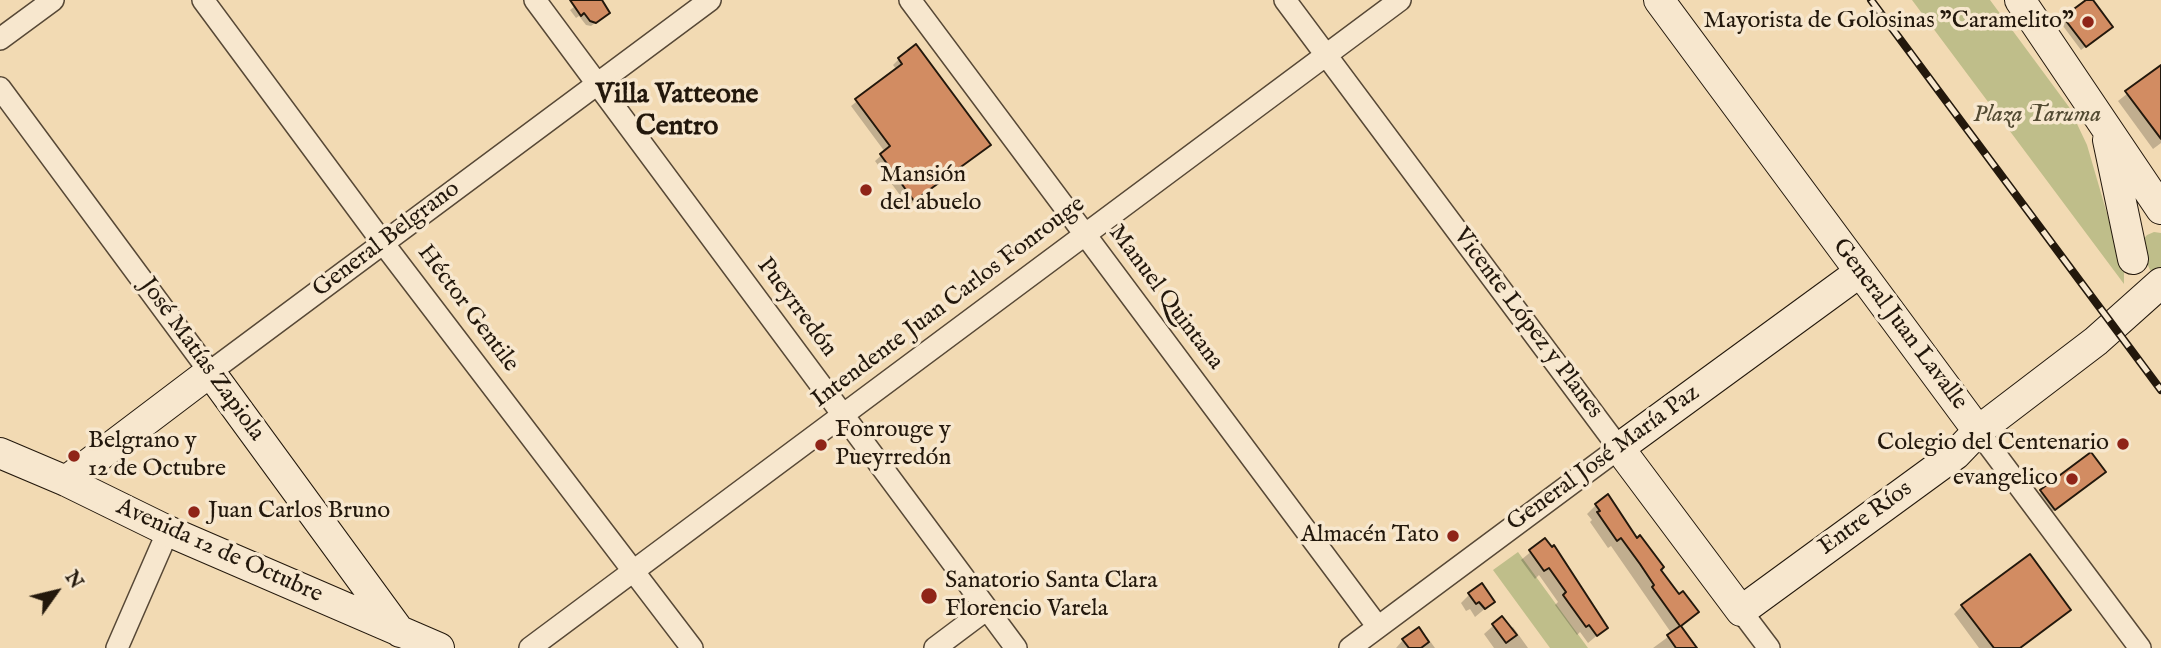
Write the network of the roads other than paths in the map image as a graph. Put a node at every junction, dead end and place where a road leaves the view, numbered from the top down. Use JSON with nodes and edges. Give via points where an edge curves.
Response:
{"nodes":[{"id":1,"x":53,"y":0,"type":"edge"},
{"id":2,"x":203,"y":0,"type":"edge"},
{"id":3,"x":535,"y":0,"type":"edge"},
{"id":4,"x":710,"y":0,"type":"edge"},
{"id":5,"x":910,"y":0,"type":"edge"},
{"id":6,"x":1285,"y":0,"type":"edge"},
{"id":7,"x":1400,"y":0,"type":"edge"},
{"id":8,"x":1659,"y":0,"type":"edge"},
{"id":9,"x":2020,"y":0,"type":"edge"},
{"id":10,"x":0,"y":39,"type":"edge"},
{"id":11,"x":1326,"y":55,"type":"junction"},
{"id":12,"x":597,"y":84,"type":"junction"},
{"id":13,"x":0,"y":88,"type":"edge"},
{"id":14,"x":2105,"y":123,"type":"junction"},
{"id":15,"x":2161,"y":209,"type":"edge"},
{"id":16,"x":2161,"y":226,"type":"edge"},
{"id":17,"x":1085,"y":234,"type":"junction"},
{"id":18,"x":383,"y":243,"type":"junction"},
{"id":19,"x":1860,"y":272,"type":"junction"},
{"id":20,"x":2151,"y":281,"type":"edge"},
{"id":21,"x":210,"y":372,"type":"junction"},
{"id":22,"x":843,"y":415,"type":"junction"},
{"id":23,"x":1978,"y":431,"type":"junction"},
{"id":24,"x":1619,"y":448,"type":"junction"},
{"id":25,"x":0,"y":453,"type":"edge"},
{"id":26,"x":66,"y":481,"type":"junction"},
{"id":27,"x":168,"y":531,"type":"junction"},
{"id":28,"x":634,"y":571,"type":"junction"},
{"id":29,"x":987,"y":609,"type":"junction"},
{"id":30,"x":1741,"y":611,"type":"junction"},
{"id":31,"x":1378,"y":627,"type":"junction"},
{"id":32,"x":400,"y":632,"type":"junction"},
{"id":33,"x":117,"y":648,"type":"edge"},
{"id":34,"x":439,"y":648,"type":"edge"},
{"id":35,"x":530,"y":648,"type":"edge"},
{"id":36,"x":692,"y":648,"type":"edge"},
{"id":37,"x":935,"y":648,"type":"edge"},
{"id":38,"x":1016,"y":648,"type":"edge"},
{"id":39,"x":1350,"y":648,"type":"edge"},
{"id":40,"x":1769,"y":648,"type":"edge"},
{"id":41,"x":2140,"y":648,"type":"edge"}],
"edges":[{"from":1,"to":10,"type":"street"},
{"from":2,"to":18,"type":"street","name":"Héctor Gentile"},
{"from":3,"to":12,"type":"street","name":"Pueyrredón"},
{"from":4,"to":12,"type":"street","name":"General Belgrano"},
{"from":5,"to":17,"type":"street","name":"Manuel Quintana"},
{"from":6,"to":11,"type":"street","name":"Vicente López y Planes"},
{"from":7,"to":11,"type":"street","name":"Intendente Juan Carlos Fonrouge"},
{"from":8,"to":19,"type":"street","name":"General Juan Lavalle"},
{"from":9,"to":14,"type":"street"},
{"from":11,"to":17,"type":"street","name":"Intendente Juan Carlos Fonrouge"},
{"from":11,"to":24,"type":"street","name":"Vicente López y Planes"},
{"from":12,"to":18,"type":"street","name":"General Belgrano"},
{"from":12,"to":22,"type":"street","name":"Pueyrredón"},
{"from":13,"to":21,"type":"street","name":"José Matías Zapiola"},
{"from":14,"to":15,"type":"street"},
{"from":14,"to":20,"type":"street"},
{"from":16,"to":20,"type":"street","via":[[2138,234],[2132,250]]},
{"from":17,"to":22,"type":"street","name":"Intendente Juan Carlos Fonrouge"},
{"from":17,"to":31,"type":"street","name":"Manuel Quintana"},
{"from":18,"to":21,"type":"street","name":"General Belgrano"},
{"from":18,"to":28,"type":"street","name":"Héctor Gentile"},
{"from":19,"to":23,"type":"street","name":"General Juan Lavalle"},
{"from":19,"to":24,"type":"street","name":"General José María Paz"},
{"from":20,"to":23,"type":"street","name":"Entre Ríos","via":[[2096,341]]},
{"from":21,"to":26,"type":"street","name":"General Belgrano"},
{"from":21,"to":32,"type":"street","name":"José Matías Zapiola"},
{"from":22,"to":28,"type":"street","name":"Intendente Juan Carlos Fonrouge"},
{"from":22,"to":29,"type":"street","name":"Pueyrredón"},
{"from":23,"to":30,"type":"street","name":"Entre Ríos","via":[[1956,454]]},
{"from":23,"to":41,"type":"street","name":"General Juan Lavalle"},
{"from":24,"to":30,"type":"street","name":"Vicente López y Planes"},
{"from":24,"to":31,"type":"street","name":"General José María Paz"},
{"from":25,"to":26,"type":"street","name":"Avenida 12 de Octubre"},
{"from":26,"to":27,"type":"street","name":"Avenida 12 de Octubre"},
{"from":27,"to":32,"type":"street","name":"Avenida 12 de Octubre"},
{"from":27,"to":33,"type":"street"},
{"from":28,"to":35,"type":"street","name":"Intendente Juan Carlos Fonrouge"},
{"from":28,"to":36,"type":"street","name":"Héctor Gentile"},
{"from":29,"to":37,"type":"street"},
{"from":29,"to":38,"type":"street","name":"Pueyrredón"},
{"from":30,"to":40,"type":"street","name":"Vicente López y Planes"},
{"from":31,"to":39,"type":"street","name":"General José María Paz"},
{"from":32,"to":34,"type":"street","name":"Avenida 12 de Octubre"}]}
